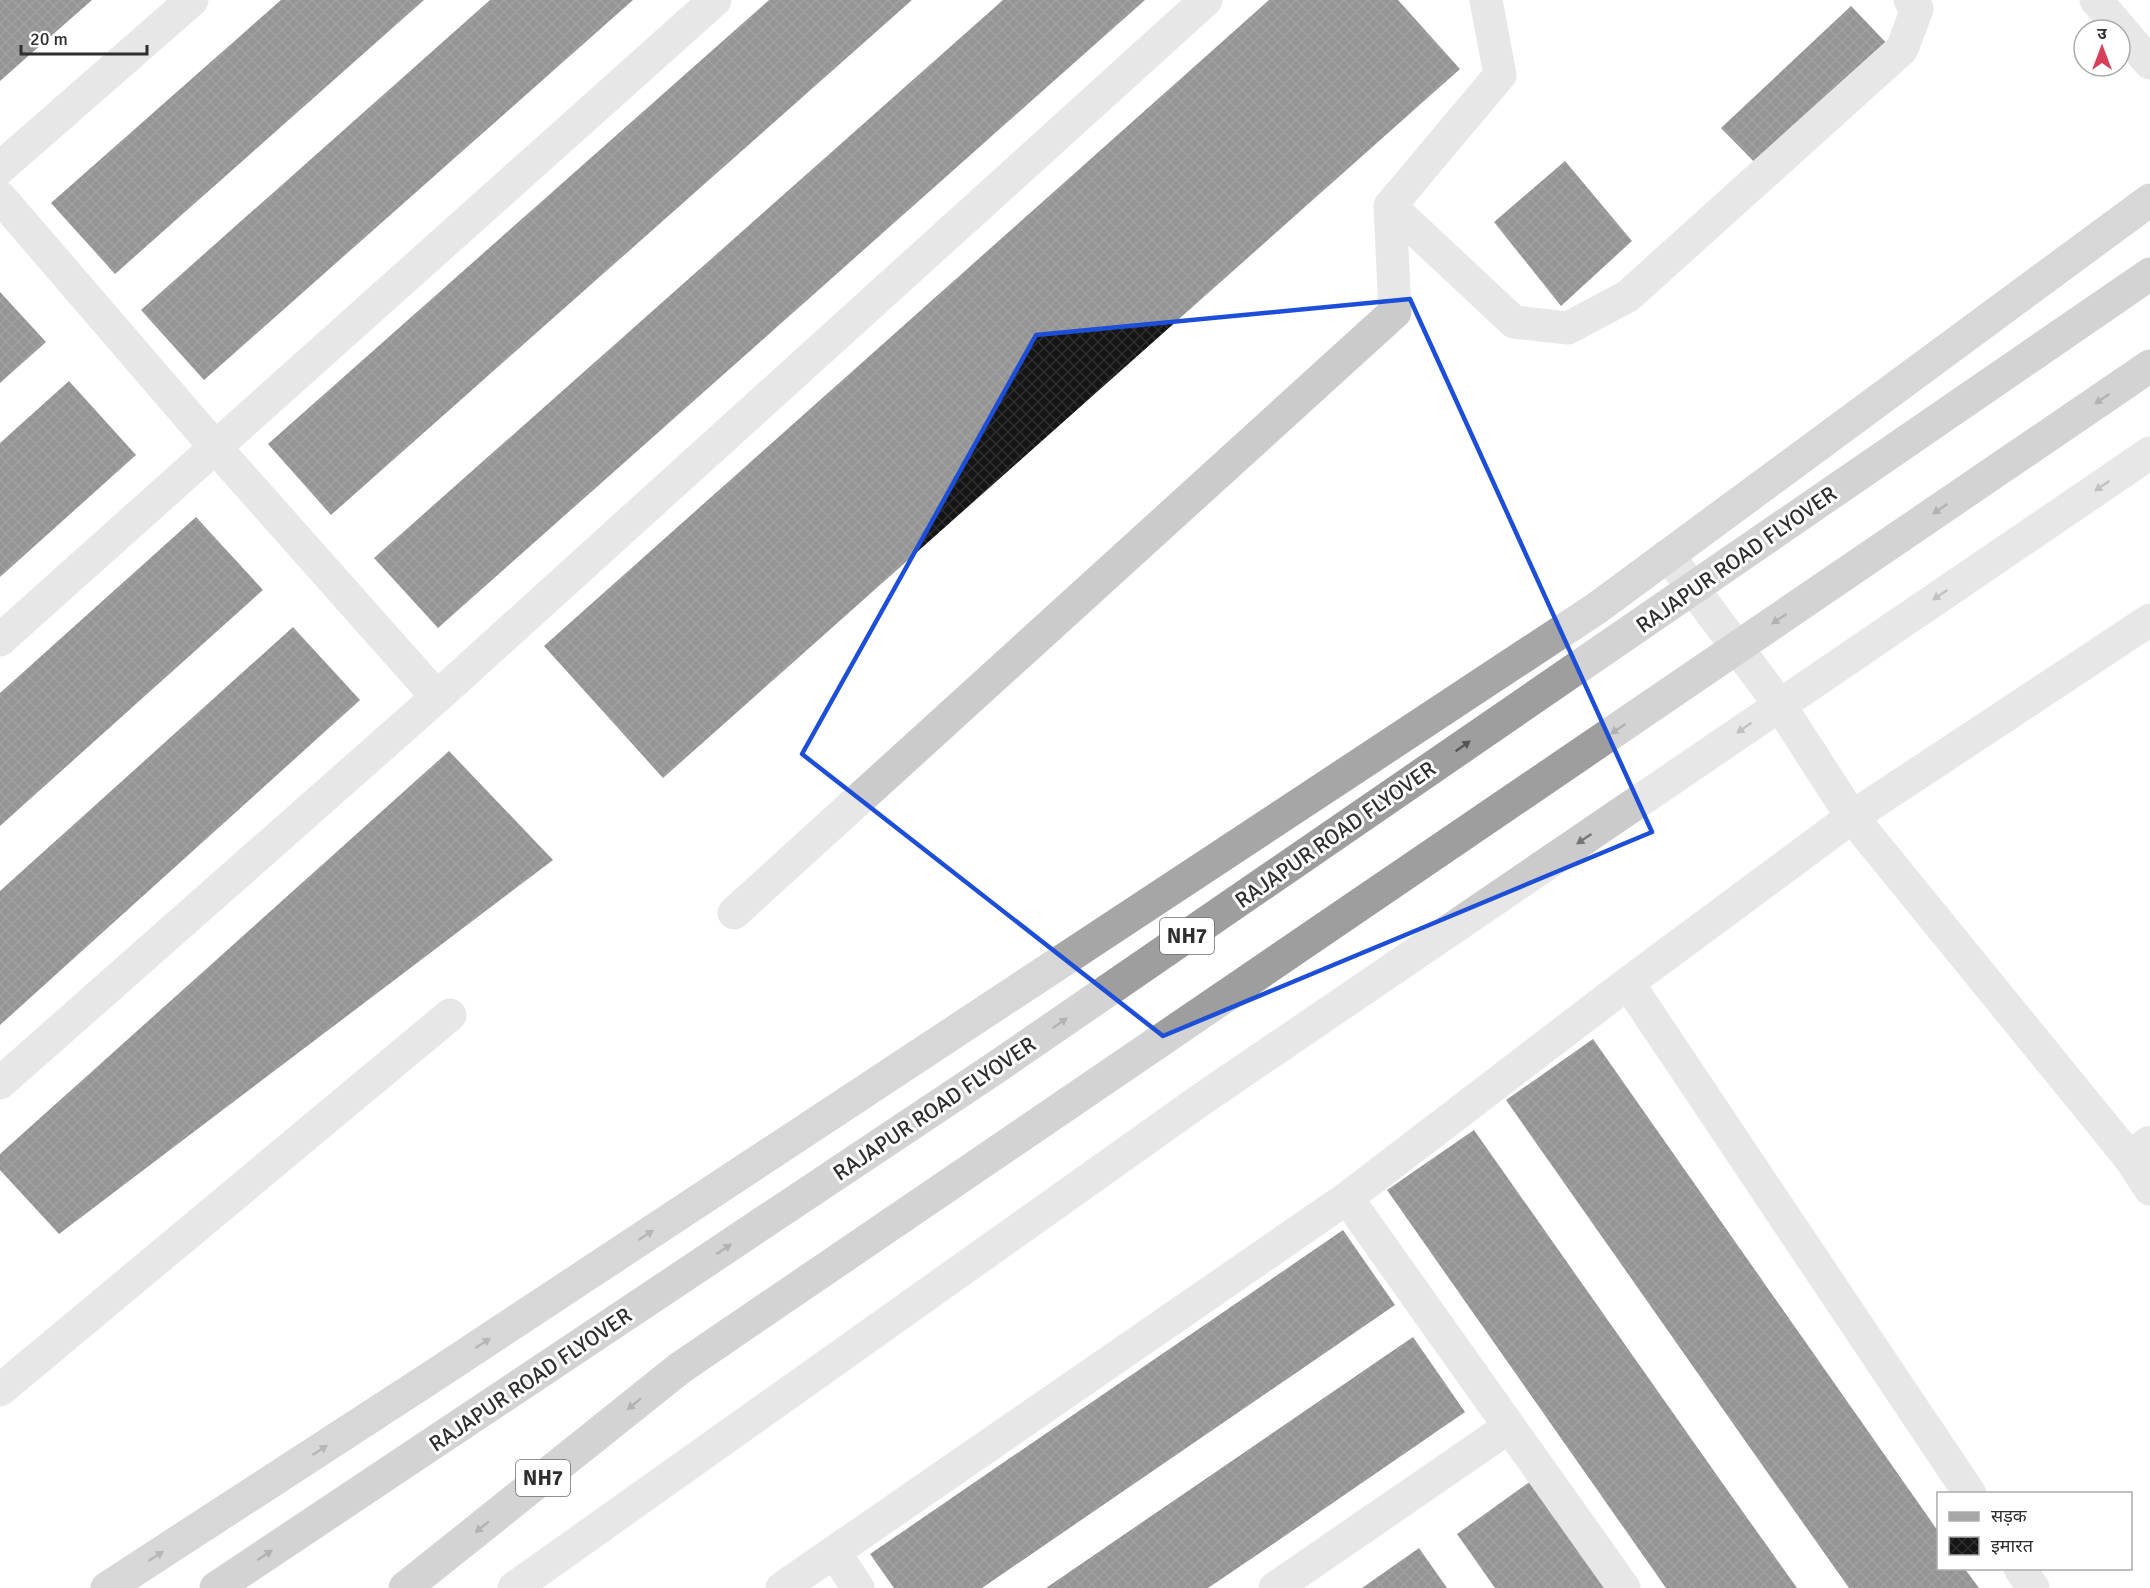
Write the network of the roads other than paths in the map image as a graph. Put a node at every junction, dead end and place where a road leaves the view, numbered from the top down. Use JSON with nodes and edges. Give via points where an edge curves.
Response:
{"nodes":[{"id":1,"x":192,"y":0,"type":"edge"},
{"id":2,"x":715,"y":0,"type":"edge"},
{"id":3,"x":1206,"y":0,"type":"edge"},
{"id":4,"x":1486,"y":0,"type":"edge"},
{"id":5,"x":1910,"y":0,"type":"edge"},
{"id":6,"x":2096,"y":0,"type":"edge"},
{"id":7,"x":2150,"y":63,"type":"edge"},
{"id":8,"x":0,"y":168,"type":"edge"},
{"id":9,"x":0,"y":196,"type":"edge"},
{"id":10,"x":2150,"y":200,"type":"edge"},
{"id":11,"x":1390,"y":206,"type":"junction"},
{"id":12,"x":2150,"y":274,"type":"edge"},
{"id":13,"x":2150,"y":366,"type":"edge"},
{"id":14,"x":216,"y":448,"type":"junction"},
{"id":15,"x":2150,"y":453,"type":"edge"},
{"id":16,"x":1668,"y":555,"type":"junction"},
{"id":17,"x":2150,"y":620,"type":"edge"},
{"id":18,"x":0,"y":640,"type":"edge"},
{"id":19,"x":437,"y":697,"type":"junction"},
{"id":20,"x":1779,"y":705,"type":"junction"},
{"id":21,"x":1852,"y":817,"type":"junction"},
{"id":22,"x":734,"y":913,"type":"dead end"},
{"id":23,"x":1628,"y":983,"type":"junction"},
{"id":24,"x":450,"y":1015,"type":"dead end"},
{"id":25,"x":0,"y":1083,"type":"edge"},
{"id":26,"x":2139,"y":1150,"type":"edge"},
{"id":27,"x":2150,"y":1190,"type":"edge"},
{"id":28,"x":1347,"y":1198,"type":"junction"},
{"id":29,"x":0,"y":1390,"type":"edge"},
{"id":30,"x":1509,"y":1427,"type":"junction"},
{"id":31,"x":1969,"y":1492,"type":"edge"},
{"id":32,"x":834,"y":1552,"type":"junction"},
{"id":33,"x":2021,"y":1570,"type":"edge"},
{"id":34,"x":1287,"y":1585,"type":"edge"},
{"id":35,"x":107,"y":1588,"type":"edge"},
{"id":36,"x":216,"y":1588,"type":"edge"},
{"id":37,"x":405,"y":1588,"type":"edge"},
{"id":38,"x":514,"y":1588,"type":"edge"},
{"id":39,"x":782,"y":1588,"type":"edge"},
{"id":40,"x":858,"y":1588,"type":"edge"},
{"id":41,"x":1624,"y":1588,"type":"edge"},
{"id":42,"x":2033,"y":1588,"type":"edge"}],
"edges":[{"from":1,"to":8,"type":"street"},
{"from":2,"to":14,"type":"street"},
{"from":3,"to":19,"type":"street"},
{"from":4,"to":11,"type":"street","via":[[1500,75]]},
{"from":5,"to":11,"type":"street","via":[[1917,9],[1902,50],[1628,296],[1568,328],[1514,322]]},
{"from":6,"to":7,"type":"street"},
{"from":9,"to":14,"type":"street"},
{"from":10,"to":16,"type":"main road"},
{"from":11,"to":22,"type":"street","via":[[1395,312]]},
{"from":36,"to":12,"type":"highway","name":"RAJAPUR ROAD FLYOVER","number":"NH7","one_way":true,"bridge":true,"via":[[995,1068]]},
{"from":13,"to":37,"type":"highway","number":"NH7","one_way":true,"bridge":true,"via":[[680,1368]]},
{"from":14,"to":18,"type":"street"},
{"from":14,"to":19,"type":"street"},
{"from":15,"to":20,"type":"street","one_way":true},
{"from":16,"to":20,"type":"street"},
{"from":35,"to":16,"type":"main road","one_way":true,"via":[[1598,608]]},
{"from":17,"to":21,"type":"street"},
{"from":19,"to":25,"type":"street"},
{"from":20,"to":21,"type":"street"},
{"from":20,"to":38,"type":"street","one_way":true,"via":[[1202,1099]]},
{"from":21,"to":23,"type":"street"},
{"from":21,"to":26,"type":"street"},
{"from":23,"to":28,"type":"street"},
{"from":23,"to":31,"type":"street"},
{"from":24,"to":29,"type":"street"},
{"from":26,"to":27,"type":"street"},
{"from":28,"to":30,"type":"street"},
{"from":28,"to":32,"type":"street"},
{"from":30,"to":34,"type":"street"},
{"from":30,"to":41,"type":"street"},
{"from":32,"to":39,"type":"street"},
{"from":32,"to":40,"type":"street"},
{"from":33,"to":42,"type":"street"}]}
